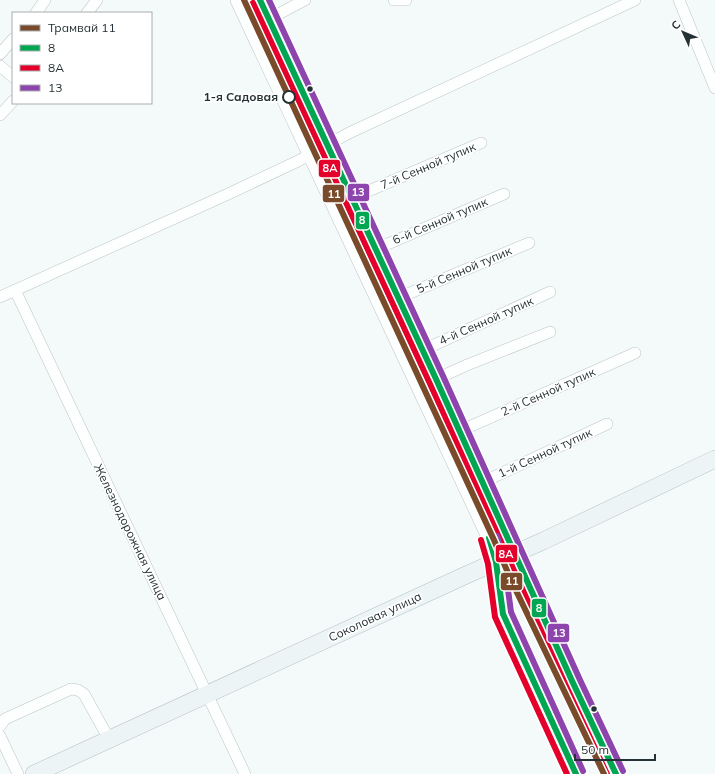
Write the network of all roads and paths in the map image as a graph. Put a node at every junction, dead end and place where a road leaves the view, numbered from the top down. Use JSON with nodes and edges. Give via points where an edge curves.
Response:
{"nodes":[{"id":1,"x":45,"y":0,"type":"edge"},
{"id":2,"x":97,"y":0,"type":"edge"},
{"id":3,"x":238,"y":0,"type":"edge"},
{"id":4,"x":260,"y":0,"type":"edge"},
{"id":5,"x":305,"y":0,"type":"edge"},
{"id":6,"x":394,"y":0,"type":"edge"},
{"id":7,"x":406,"y":0,"type":"edge"},
{"id":8,"x":635,"y":0,"type":"edge"},
{"id":9,"x":679,"y":0,"type":"edge"},
{"id":10,"x":37,"y":12,"type":"edge"},
{"id":11,"x":87,"y":12,"type":"edge"},
{"id":12,"x":269,"y":19,"type":"junction"},
{"id":13,"x":12,"y":40,"type":"edge"},
{"id":14,"x":0,"y":54,"type":"edge"},
{"id":15,"x":0,"y":66,"type":"edge"},
{"id":16,"x":12,"y":76,"type":"edge"},
{"id":17,"x":715,"y":88,"type":"edge"},
{"id":18,"x":12,"y":102,"type":"edge"},
{"id":19,"x":0,"y":115,"type":"edge"},
{"id":20,"x":328,"y":144,"type":"junction"},
{"id":21,"x":481,"y":144,"type":"dead end"},
{"id":22,"x":310,"y":154,"type":"junction"},
{"id":23,"x":504,"y":194,"type":"dead end"},
{"id":24,"x":352,"y":198,"type":"junction"},
{"id":25,"x":529,"y":243,"type":"dead end"},
{"id":26,"x":376,"y":249,"type":"junction"},
{"id":27,"x":15,"y":290,"type":"junction"},
{"id":28,"x":550,"y":292,"type":"dead end"},
{"id":29,"x":0,"y":297,"type":"edge"},
{"id":30,"x":398,"y":298,"type":"junction"},
{"id":31,"x":550,"y":332,"type":"dead end"},
{"id":32,"x":423,"y":350,"type":"junction"},
{"id":33,"x":635,"y":353,"type":"dead end"},
{"id":34,"x":436,"y":378,"type":"junction"},
{"id":35,"x":607,"y":424,"type":"dead end"},
{"id":36,"x":460,"y":431,"type":"junction"},
{"id":37,"x":715,"y":459,"type":"edge"},
{"id":38,"x":483,"y":482,"type":"junction"},
{"id":39,"x":515,"y":553,"type":"junction"},
{"id":40,"x":496,"y":562,"type":"junction"},
{"id":41,"x":207,"y":694,"type":"junction"},
{"id":42,"x":0,"y":726,"type":"edge"},
{"id":43,"x":0,"y":736,"type":"edge"},
{"id":44,"x":108,"y":739,"type":"junction"},
{"id":45,"x":18,"y":774,"type":"edge"},
{"id":46,"x":34,"y":774,"type":"edge"},
{"id":47,"x":245,"y":774,"type":"edge"},
{"id":48,"x":576,"y":774,"type":"edge"},
{"id":49,"x":616,"y":774,"type":"edge"}],
"edges":[{"from":1,"to":10,"type":"street"},
{"from":2,"to":11,"type":"street"},
{"from":3,"to":22,"type":"main road"},
{"from":4,"to":12,"type":"main road"},
{"from":5,"to":12,"type":"street"},
{"from":6,"to":7,"type":"street"},
{"from":8,"to":20,"type":"street"},
{"from":9,"to":17,"type":"street"},
{"from":12,"to":20,"type":"main road"},
{"from":13,"to":14,"type":"street"},
{"from":15,"to":16,"type":"street"},
{"from":18,"to":19,"type":"street"},
{"from":20,"to":22,"type":"street"},
{"from":20,"to":24,"type":"main road"},
{"from":21,"to":24,"type":"street","name":"7-й Сенной тупик"},
{"from":22,"to":27,"type":"street"},
{"from":22,"to":40,"type":"main road","via":[[491,541]]},
{"from":23,"to":26,"type":"street","name":"6-й Сенной тупик"},
{"from":24,"to":26,"type":"main road"},
{"from":25,"to":30,"type":"street","name":"5-й Сенной тупик"},
{"from":26,"to":30,"type":"main road"},
{"from":27,"to":29,"type":"street"},
{"from":27,"to":41,"type":"street","name":"Железнодорожная улица"},
{"from":28,"to":32,"type":"street","name":"4-й Сенной тупик"},
{"from":30,"to":32,"type":"main road"},
{"from":31,"to":34,"type":"street"},
{"from":32,"to":34,"type":"main road"},
{"from":33,"to":36,"type":"street","name":"2-й Сенной тупик"},
{"from":34,"to":36,"type":"main road"},
{"from":35,"to":38,"type":"street","name":"1-й Сенной тупик"},
{"from":36,"to":38,"type":"main road"},
{"from":37,"to":39,"type":"main road","name":"Соколовая улица"},
{"from":38,"to":39,"type":"main road"},
{"from":39,"to":40,"type":"main road","name":"Соколовая улица"},
{"from":39,"to":49,"type":"main road"},
{"from":40,"to":41,"type":"main road","name":"Соколовая улица"},
{"from":40,"to":48,"type":"main road","via":[[503,614]]},
{"from":41,"to":44,"type":"main road","name":"Соколовая улица"},
{"from":41,"to":47,"type":"street","name":"Железнодорожная улица"},
{"from":42,"to":44,"type":"street","via":[[5,720],[72,689],[84,694]]},
{"from":43,"to":45,"type":"street"},
{"from":44,"to":46,"type":"main road","name":"Соколовая улица"}]}
